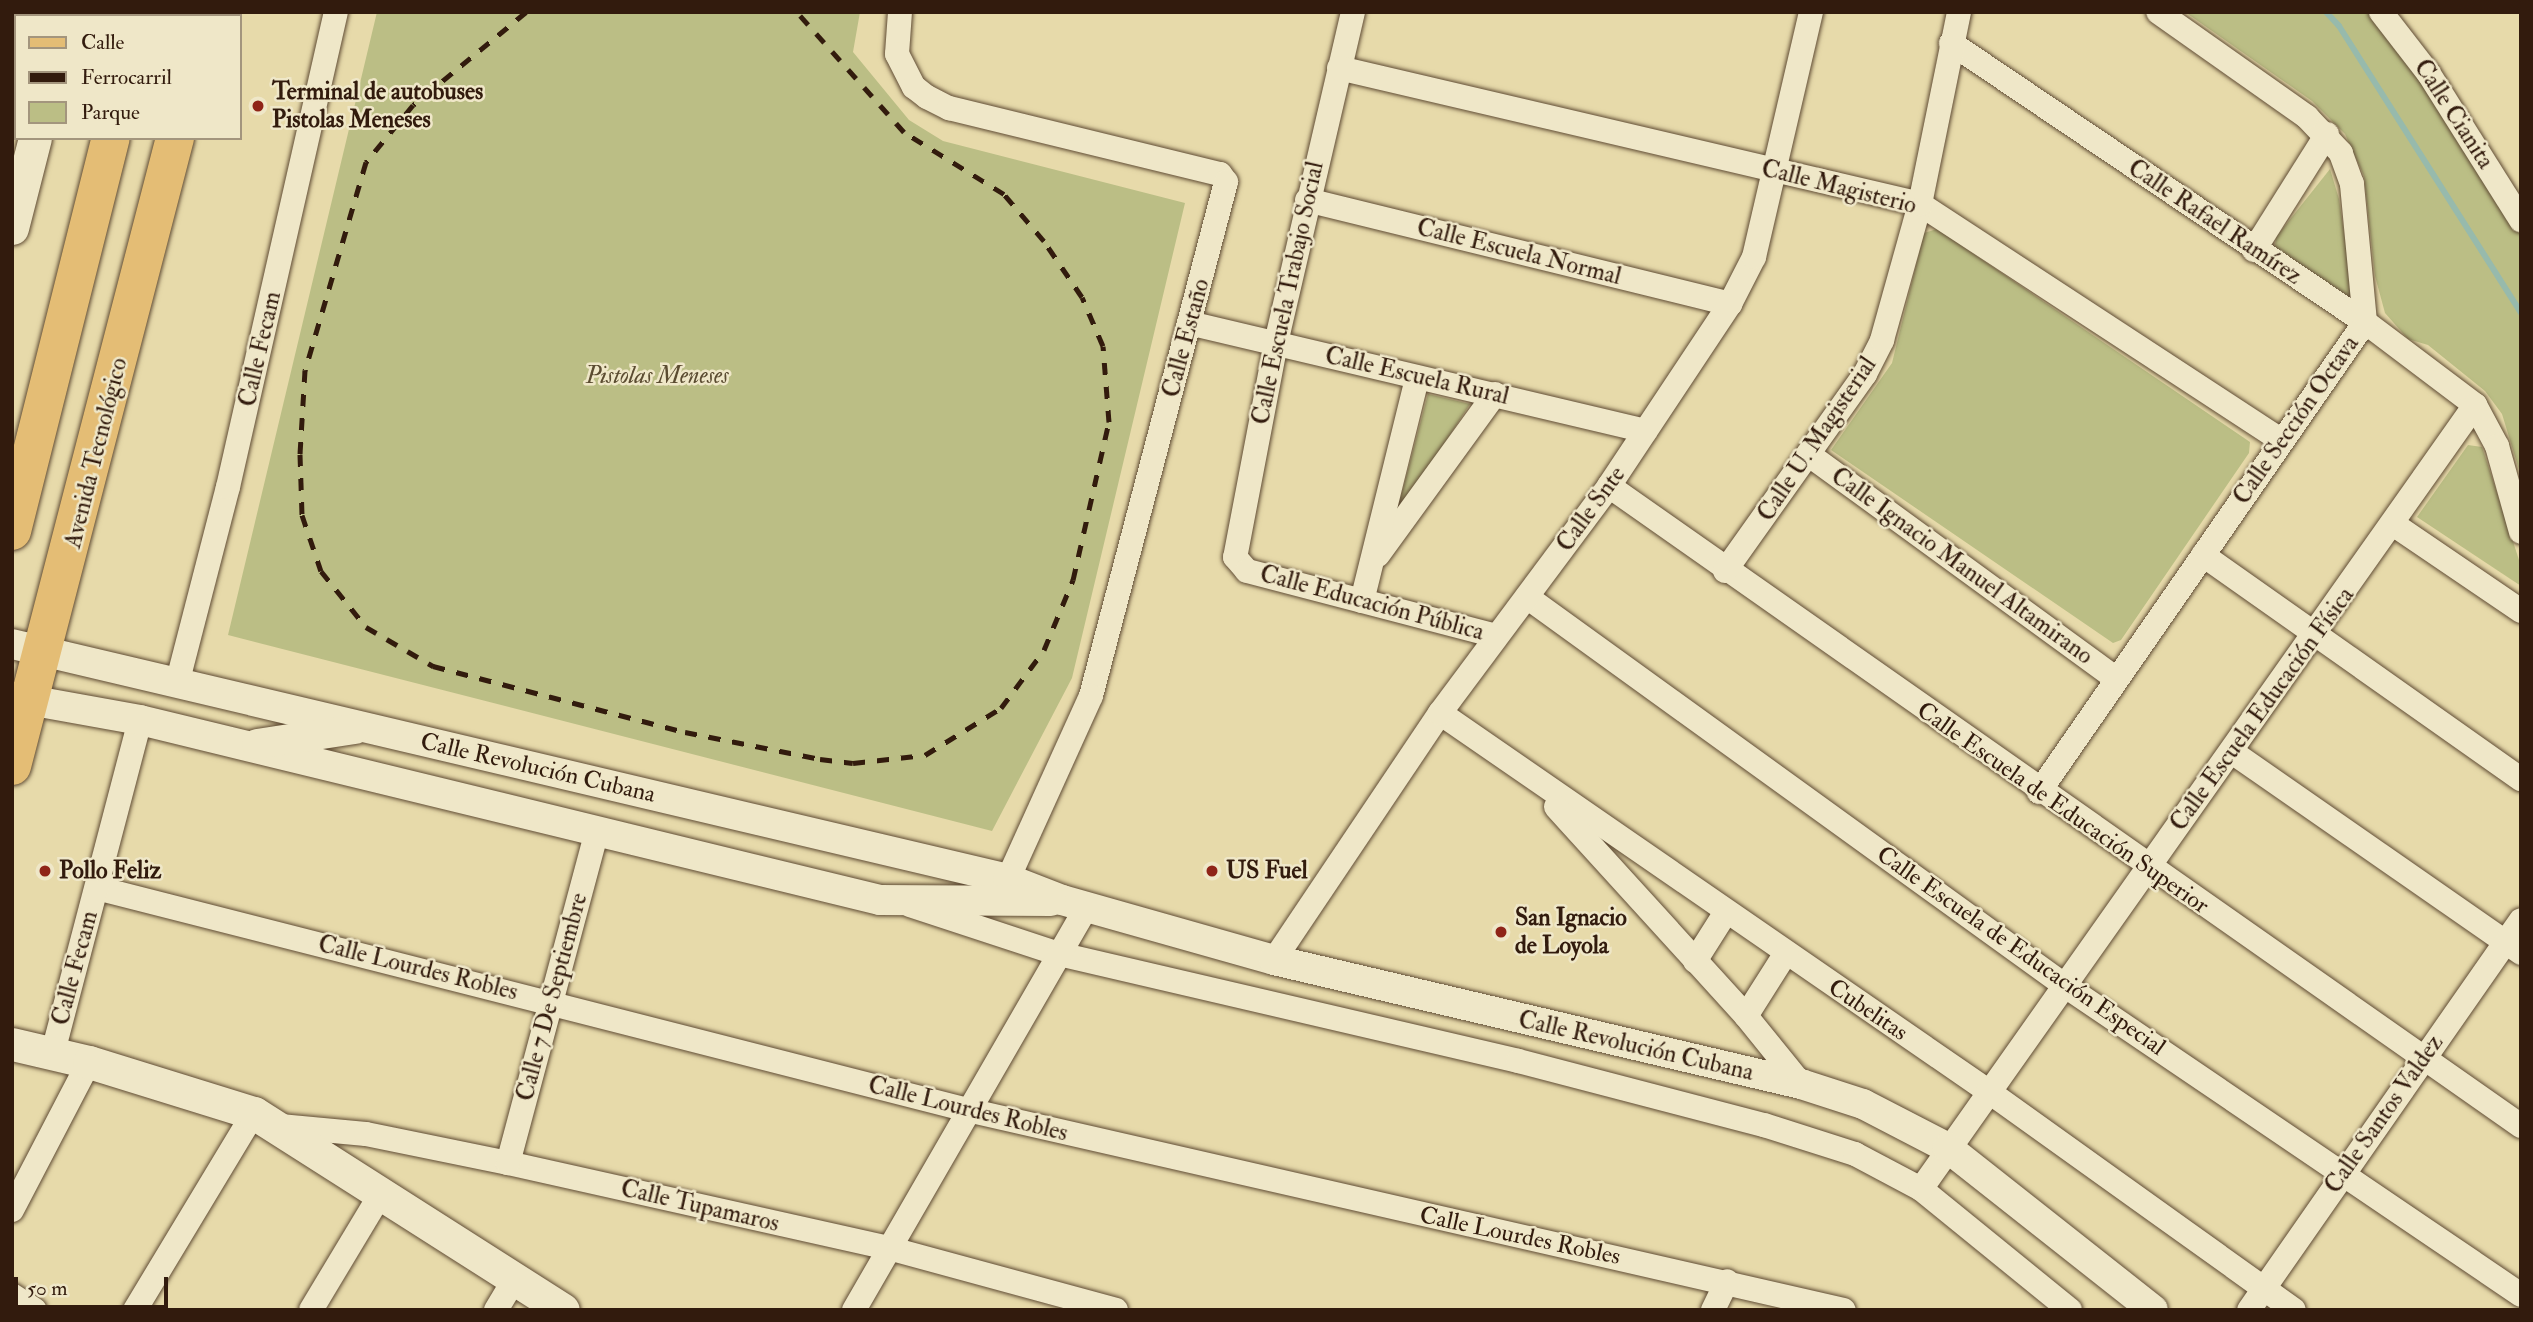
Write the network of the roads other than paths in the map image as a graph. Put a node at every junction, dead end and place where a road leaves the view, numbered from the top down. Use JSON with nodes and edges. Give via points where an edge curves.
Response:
{"nodes":[{"id":1,"x":336,"y":12,"type":"edge"},
{"id":2,"x":900,"y":12,"type":"edge"},
{"id":3,"x":1353,"y":12,"type":"edge"},
{"id":4,"x":1959,"y":12,"type":"edge"},
{"id":5,"x":2158,"y":12,"type":"edge"},
{"id":6,"x":2381,"y":12,"type":"edge"},
{"id":7,"x":1808,"y":13,"type":"edge"},
{"id":8,"x":1951,"y":43,"type":"junction"},
{"id":9,"x":1339,"y":68,"type":"junction"},
{"id":10,"x":2327,"y":134,"type":"junction"},
{"id":11,"x":34,"y":140,"type":"edge"},
{"id":12,"x":110,"y":140,"type":"edge"},
{"id":13,"x":174,"y":140,"type":"edge"},
{"id":14,"x":1776,"y":171,"type":"junction"},
{"id":15,"x":2512,"y":193,"type":"edge"},
{"id":16,"x":1307,"y":200,"type":"junction"},
{"id":17,"x":1920,"y":204,"type":"junction"},
{"id":18,"x":2521,"y":220,"type":"edge"},
{"id":19,"x":12,"y":228,"type":"edge"},
{"id":20,"x":2254,"y":250,"type":"junction"},
{"id":21,"x":1730,"y":304,"type":"junction"},
{"id":22,"x":2365,"y":322,"type":"junction"},
{"id":23,"x":1189,"y":323,"type":"junction"},
{"id":24,"x":1276,"y":343,"type":"junction"},
{"id":25,"x":1417,"y":378,"type":"junction"},
{"id":26,"x":1494,"y":394,"type":"junction"},
{"id":27,"x":2475,"y":405,"type":"junction"},
{"id":28,"x":1645,"y":430,"type":"junction"},
{"id":29,"x":2280,"y":440,"type":"junction"},
{"id":30,"x":1808,"y":454,"type":"junction"},
{"id":31,"x":1609,"y":486,"type":"junction"},
{"id":32,"x":2393,"y":524,"type":"junction"},
{"id":33,"x":12,"y":531,"type":"edge"},
{"id":34,"x":2521,"y":532,"type":"edge"},
{"id":35,"x":2203,"y":555,"type":"junction"},
{"id":36,"x":1371,"y":563,"type":"junction"},
{"id":37,"x":1247,"y":571,"type":"joint"},
{"id":38,"x":1725,"y":571,"type":"junction"},
{"id":39,"x":1527,"y":597,"type":"junction"},
{"id":40,"x":1362,"y":601,"type":"junction"},
{"id":41,"x":2521,"y":611,"type":"edge"},
{"id":42,"x":1496,"y":636,"type":"junction"},
{"id":43,"x":2314,"y":638,"type":"junction"},
{"id":44,"x":28,"y":648,"type":"edge"},
{"id":45,"x":2117,"y":679,"type":"junction"},
{"id":46,"x":177,"y":684,"type":"junction"},
{"id":47,"x":22,"y":699,"type":"edge"},
{"id":48,"x":1440,"y":713,"type":"junction"},
{"id":49,"x":140,"y":720,"type":"junction"},
{"id":50,"x":362,"y":726,"type":"junction"},
{"id":51,"x":247,"y":747,"type":"junction"},
{"id":52,"x":2232,"y":752,"type":"junction"},
{"id":53,"x":12,"y":766,"type":"edge"},
{"id":54,"x":1528,"y":777,"type":"junction"},
{"id":55,"x":2521,"y":779,"type":"edge"},
{"id":56,"x":2039,"y":792,"type":"junction"},
{"id":57,"x":597,"y":831,"type":"junction"},
{"id":58,"x":2148,"y":868,"type":"junction"},
{"id":59,"x":1008,"y":879,"type":"junction"},
{"id":60,"x":97,"y":888,"type":"junction"},
{"id":61,"x":902,"y":902,"type":"junction"},
{"id":62,"x":1074,"y":903,"type":"junction"},
{"id":63,"x":1726,"y":912,"type":"junction"},
{"id":64,"x":2521,"y":920,"type":"edge"},
{"id":65,"x":2513,"y":948,"type":"edge"},
{"id":66,"x":1786,"y":953,"type":"junction"},
{"id":67,"x":1059,"y":954,"type":"junction"},
{"id":68,"x":1274,"y":960,"type":"junction"},
{"id":69,"x":1696,"y":961,"type":"junction"},
{"id":70,"x":2064,"y":985,"type":"junction"},
{"id":71,"x":551,"y":1002,"type":"junction"},
{"id":72,"x":1746,"y":1016,"type":"junction"},
{"id":73,"x":12,"y":1044,"type":"edge"},
{"id":74,"x":53,"y":1052,"type":"junction"},
{"id":75,"x":2422,"y":1058,"type":"junction"},
{"id":76,"x":89,"y":1062,"type":"junction"},
{"id":77,"x":1801,"y":1084,"type":"junction"},
{"id":78,"x":1988,"y":1091,"type":"junction"},
{"id":79,"x":972,"y":1111,"type":"junction"},
{"id":80,"x":267,"y":1119,"type":"junction"},
{"id":81,"x":2521,"y":1126,"type":"edge"},
{"id":82,"x":1948,"y":1148,"type":"junction"},
{"id":83,"x":508,"y":1163,"type":"junction"},
{"id":84,"x":2343,"y":1172,"type":"junction"},
{"id":85,"x":1921,"y":1189,"type":"junction"},
{"id":86,"x":380,"y":1195,"type":"junction"},
{"id":87,"x":12,"y":1210,"type":"edge"},
{"id":88,"x":892,"y":1249,"type":"junction"},
{"id":89,"x":514,"y":1280,"type":"junction"},
{"id":90,"x":1727,"y":1280,"type":"junction"},
{"id":91,"x":12,"y":1295,"type":"edge"},
{"id":92,"x":2521,"y":1295,"type":"edge"},
{"id":93,"x":2256,"y":1300,"type":"edge"},
{"id":94,"x":1048,"y":1302,"type":"edge"},
{"id":95,"x":35,"y":1310,"type":"edge"},
{"id":96,"x":135,"y":1310,"type":"edge"},
{"id":97,"x":312,"y":1310,"type":"edge"},
{"id":98,"x":496,"y":1310,"type":"edge"},
{"id":99,"x":563,"y":1310,"type":"edge"},
{"id":100,"x":854,"y":1310,"type":"edge"},
{"id":101,"x":1116,"y":1310,"type":"edge"},
{"id":102,"x":1713,"y":1310,"type":"edge"},
{"id":103,"x":1844,"y":1310,"type":"edge"},
{"id":104,"x":2070,"y":1310,"type":"edge"},
{"id":105,"x":2153,"y":1310,"type":"edge"},
{"id":106,"x":2294,"y":1310,"type":"edge"}],
"edges":[{"from":1,"to":46,"type":"street","name":"Calle Fecam","via":[[228,487]]},
{"from":2,"to":23,"type":"street","name":"Calle Estaño","via":[[897,54],[914,87],[948,108],[1224,177],[1226,188]]},
{"from":3,"to":9,"type":"street","name":"Calle Escuela Trabajo Social"},
{"from":4,"to":8,"type":"street","name":"Calle U. Magisterial"},
{"from":5,"to":10,"type":"street"},
{"from":6,"to":15,"type":"street","name":"Calle Cianita"},
{"from":7,"to":14,"type":"street","name":"Calle Snte"},
{"from":8,"to":17,"type":"street","name":"Calle U. Magisterial"},
{"from":8,"to":20,"type":"street","name":"Calle Rafael Ramírez"},
{"from":9,"to":14,"type":"street","name":"Calle Magisterio"},
{"from":9,"to":16,"type":"street","name":"Calle Escuela Trabajo Social"},
{"from":10,"to":20,"type":"street"},
{"from":10,"to":22,"type":"street","name":"Calle Sección Octava","via":[[2341,153],[2352,184]]},
{"from":11,"to":19,"type":"main road"},
{"from":12,"to":33,"type":"main road"},
{"from":13,"to":44,"type":"main road","name":"Avenida Tecnológico"},
{"from":14,"to":17,"type":"street","name":"Calle Magisterio"},
{"from":14,"to":21,"type":"street","name":"Calle Snte","via":[[1752,263]]},
{"from":15,"to":18,"type":"street","name":"Calle Cianita"},
{"from":16,"to":21,"type":"street","name":"Calle Escuela Normal"},
{"from":16,"to":24,"type":"street","name":"Calle Escuela Trabajo Social"},
{"from":17,"to":29,"type":"street","name":"Calle Magisterio"},
{"from":17,"to":30,"type":"street","name":"Calle U. Magisterial","via":[[1878,349]]},
{"from":20,"to":22,"type":"street","name":"Calle Rafael Ramírez"},
{"from":21,"to":28,"type":"street","name":"Calle Snte"},
{"from":22,"to":27,"type":"street","name":"Calle Rafael Ramírez"},
{"from":22,"to":29,"type":"street","name":"Calle Sección Octava"},
{"from":23,"to":24,"type":"street","name":"Calle Escuela Rural"},
{"from":23,"to":59,"type":"street","name":"Calle Estaño","via":[[1091,696]]},
{"from":24,"to":25,"type":"street","name":"Calle Escuela Rural"},
{"from":24,"to":37,"type":"street","name":"Calle Escuela Trabajo Social","via":[[1234,550]]},
{"from":25,"to":26,"type":"street","name":"Calle Escuela Rural"},
{"from":25,"to":36,"type":"street"},
{"from":26,"to":28,"type":"street","name":"Calle Escuela Rural"},
{"from":26,"to":36,"type":"street"},
{"from":27,"to":32,"type":"street","name":"Calle Escuela Educación Física"},
{"from":27,"to":34,"type":"street","via":[[2497,446]]},
{"from":28,"to":31,"type":"street","name":"Calle Snte"},
{"from":29,"to":35,"type":"street","name":"Calle Sección Octava"},
{"from":30,"to":38,"type":"street","name":"Calle U. Magisterial"},
{"from":30,"to":45,"type":"street","name":"Calle Ignacio Manuel Altamirano"},
{"from":31,"to":38,"type":"street","name":"Calle Escuela de Educación Superior"},
{"from":31,"to":39,"type":"street","name":"Calle Snte"},
{"from":32,"to":41,"type":"street"},
{"from":32,"to":43,"type":"street","name":"Calle Escuela Educación Física"},
{"from":35,"to":43,"type":"street"},
{"from":35,"to":45,"type":"street","name":"Calle Sección Octava"},
{"from":36,"to":40,"type":"street"},
{"from":37,"to":40,"type":"street","name":"Calle Educación Pública"},
{"from":38,"to":56,"type":"street","name":"Calle Escuela de Educación Superior"},
{"from":39,"to":42,"type":"street","name":"Calle Snte"},
{"from":39,"to":70,"type":"street","name":"Calle Escuela de Educación Especial"},
{"from":40,"to":42,"type":"street","name":"Calle Educación Pública"},
{"from":42,"to":48,"type":"street","name":"Calle Snte"},
{"from":43,"to":52,"type":"street","name":"Calle Escuela Educación Física"},
{"from":43,"to":55,"type":"street"},
{"from":44,"to":46,"type":"street","name":"Calle Revolución Cubana"},
{"from":44,"to":47,"type":"main road","name":"Avenida Tecnológico"},
{"from":45,"to":56,"type":"street","name":"Calle Sección Octava"},
{"from":46,"to":50,"type":"street","name":"Calle Revolución Cubana"},
{"from":47,"to":49,"type":"street","name":"Calle Revolución Cubana"},
{"from":47,"to":53,"type":"main road","name":"Avenida Tecnológico"},
{"from":48,"to":54,"type":"street","name":"Cubelitas"},
{"from":48,"to":68,"type":"street","name":"Calle Snte"},
{"from":49,"to":51,"type":"street","name":"Calle Revolución Cubana"},
{"from":49,"to":60,"type":"street","name":"Calle Fecam"},
{"from":50,"to":51,"type":"street","via":[[316,738],[278,737]]},
{"from":50,"to":59,"type":"street","name":"Calle Revolución Cubana"},
{"from":51,"to":57,"type":"street","name":"Calle Revolución Cubana"},
{"from":52,"to":58,"type":"street","name":"Calle Escuela Educación Física"},
{"from":52,"to":65,"type":"street"},
{"from":54,"to":63,"type":"street","name":"Cubelitas"},
{"from":54,"to":69,"type":"street"},
{"from":56,"to":58,"type":"street","name":"Calle Escuela de Educación Superior"},
{"from":57,"to":61,"type":"street","name":"Calle Revolución Cubana"},
{"from":57,"to":71,"type":"street","name":"Calle 7 De Septiembre"},
{"from":58,"to":70,"type":"street","name":"Calle Escuela Educación Física"},
{"from":58,"to":75,"type":"street","name":"Calle Escuela de Educación Superior"},
{"from":59,"to":62,"type":"street","name":"Calle Revolución Cubana"},
{"from":60,"to":71,"type":"street","name":"Calle Lourdes Robles"},
{"from":60,"to":74,"type":"street","name":"Calle Fecam"},
{"from":61,"to":62,"type":"street","name":"Calle Revolución Cubana"},
{"from":61,"to":67,"type":"street"},
{"from":62,"to":67,"type":"street"},
{"from":62,"to":68,"type":"street","name":"Calle Revolución Cubana"},
{"from":63,"to":66,"type":"street","name":"Cubelitas"},
{"from":63,"to":69,"type":"street"},
{"from":64,"to":65,"type":"street","name":"Calle Santos Valdez"},
{"from":65,"to":75,"type":"street","name":"Calle Santos Valdez"},
{"from":66,"to":72,"type":"street"},
{"from":66,"to":78,"type":"street","name":"Cubelitas"},
{"from":67,"to":79,"type":"street"},
{"from":67,"to":85,"type":"street","via":[[1518,1061],[1764,1125],[1855,1154]]},
{"from":68,"to":77,"type":"street","name":"Calle Revolución Cubana"},
{"from":69,"to":72,"type":"street"},
{"from":70,"to":78,"type":"street","name":"Calle Escuela Educación Física"},
{"from":70,"to":84,"type":"street","name":"Calle Escuela de Educación Especial"},
{"from":71,"to":79,"type":"street","name":"Calle Lourdes Robles"},
{"from":71,"to":83,"type":"street","name":"Calle 7 De Septiembre"},
{"from":72,"to":77,"type":"street"},
{"from":73,"to":74,"type":"main road"},
{"from":74,"to":76,"type":"main road"},
{"from":75,"to":81,"type":"street","name":"Calle Escuela de Educación Superior"},
{"from":75,"to":84,"type":"street","name":"Calle Santos Valdez"},
{"from":76,"to":80,"type":"main road"},
{"from":76,"to":87,"type":"street"},
{"from":77,"to":82,"type":"street","name":"Calle Revolución Cubana","via":[[1863,1104]]},
{"from":78,"to":82,"type":"street","name":"Calle Escuela Educación Física"},
{"from":78,"to":93,"type":"street","name":"Cubelitas"},
{"from":79,"to":88,"type":"street"},
{"from":79,"to":90,"type":"street","name":"Calle Lourdes Robles","via":[[1378,1207]]},
{"from":80,"to":83,"type":"street","name":"Calle Tupamaros"},
{"from":80,"to":86,"type":"main road"},
{"from":80,"to":96,"type":"street"},
{"from":82,"to":85,"type":"street","name":"Calle Escuela Educación Física"},
{"from":82,"to":105,"type":"street","name":"Calle Revolución Cubana"},
{"from":83,"to":88,"type":"street","name":"Calle Tupamaros"},
{"from":84,"to":92,"type":"street","name":"Calle Escuela de Educación Especial"},
{"from":84,"to":93,"type":"street","name":"Calle Santos Valdez"},
{"from":85,"to":104,"type":"street"},
{"from":86,"to":89,"type":"main road"},
{"from":86,"to":97,"type":"street"},
{"from":88,"to":94,"type":"street","name":"Calle Tupamaros"},
{"from":88,"to":100,"type":"street"},
{"from":89,"to":98,"type":"street"},
{"from":89,"to":99,"type":"main road"},
{"from":90,"to":102,"type":"street"},
{"from":90,"to":103,"type":"street","name":"Calle Lourdes Robles"},
{"from":91,"to":95,"type":"street"},
{"from":93,"to":106,"type":"street","name":"Cubelitas"},
{"from":94,"to":101,"type":"street","name":"Calle Tupamaros"}]}
